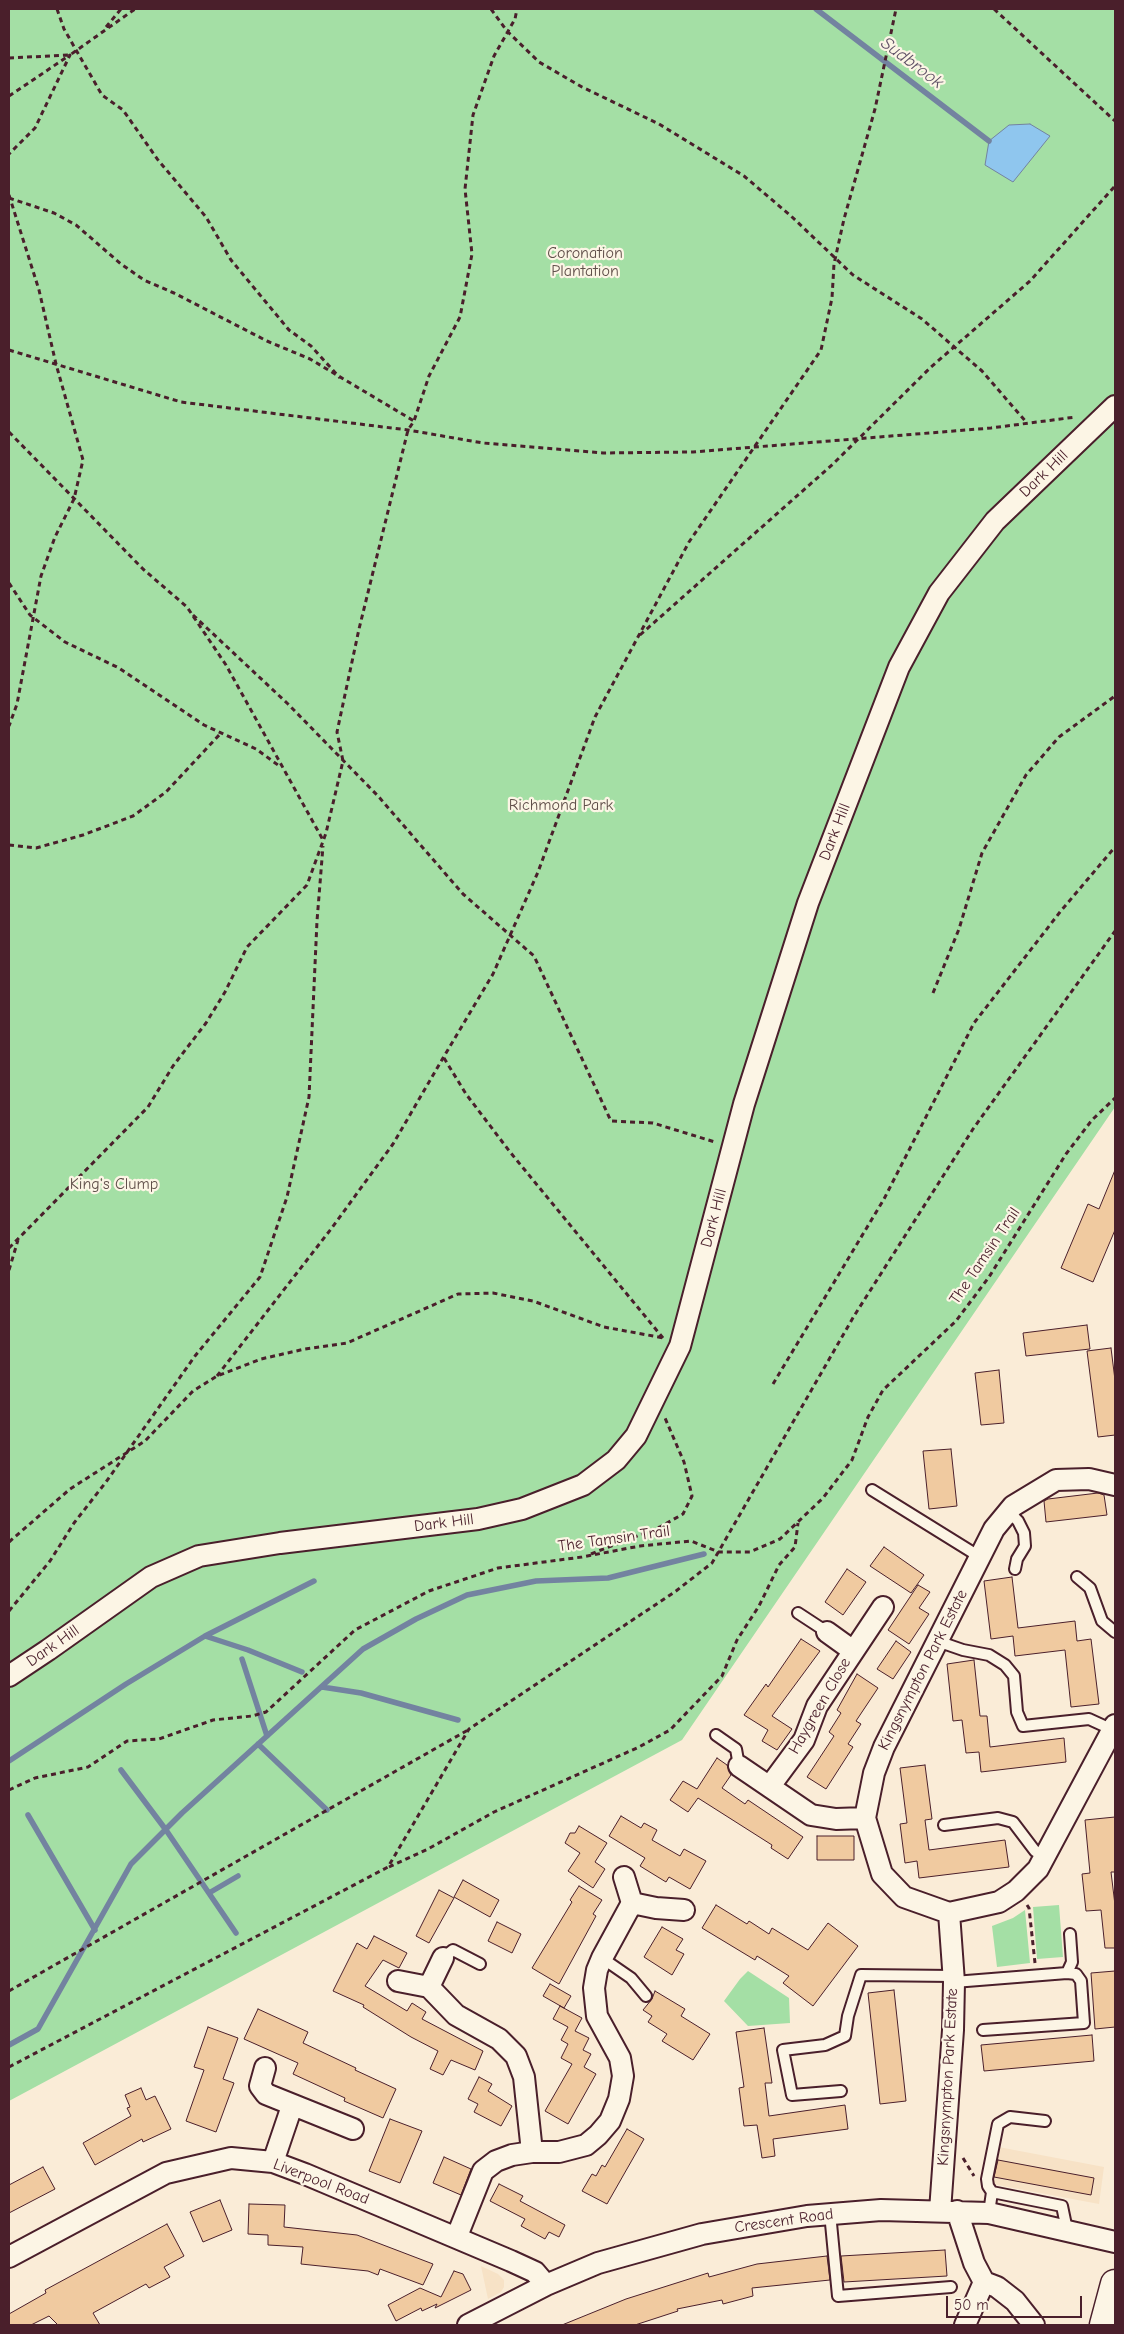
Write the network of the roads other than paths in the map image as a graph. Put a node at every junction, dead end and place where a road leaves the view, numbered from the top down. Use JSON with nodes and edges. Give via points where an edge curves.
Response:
{"nodes":[{"id":1,"x":1111,"y":414,"type":"edge"},
{"id":2,"x":1115,"y":1485,"type":"edge"},
{"id":3,"x":872,"y":1490,"type":"dead end"},
{"id":4,"x":1008,"y":1511,"type":"junction"},
{"id":5,"x":980,"y":1557,"type":"junction"},
{"id":6,"x":1015,"y":1569,"type":"dead end"},
{"id":7,"x":1077,"y":1577,"type":"dead end"},
{"id":8,"x":883,"y":1607,"type":"dead end"},
{"id":9,"x":798,"y":1614,"type":"dead end"},
{"id":10,"x":827,"y":1632,"type":"joint"},
{"id":11,"x":1115,"y":1632,"type":"edge"},
{"id":12,"x":937,"y":1641,"type":"junction"},
{"id":13,"x":852,"y":1650,"type":"junction"},
{"id":14,"x":9,"y":1676,"type":"edge"},
{"id":15,"x":1114,"y":1727,"type":"edge"},
{"id":16,"x":716,"y":1735,"type":"dead end"},
{"id":17,"x":1107,"y":1761,"type":"edge"},
{"id":18,"x":739,"y":1766,"type":"joint"},
{"id":19,"x":770,"y":1786,"type":"junction"},
{"id":20,"x":865,"y":1818,"type":"junction"},
{"id":21,"x":944,"y":1825,"type":"dead end"},
{"id":22,"x":1045,"y":1856,"type":"junction"},
{"id":23,"x":624,"y":1877,"type":"dead end"},
{"id":24,"x":632,"y":1903,"type":"junction"},
{"id":25,"x":684,"y":1910,"type":"dead end"},
{"id":26,"x":949,"y":1913,"type":"junction"},
{"id":27,"x":1070,"y":1934,"type":"dead end"},
{"id":28,"x":443,"y":1958,"type":"joint"},
{"id":29,"x":602,"y":1958,"type":"junction"},
{"id":30,"x":480,"y":1964,"type":"dead end"},
{"id":31,"x":1067,"y":1973,"type":"junction"},
{"id":32,"x":953,"y":1979,"type":"junction"},
{"id":33,"x":398,"y":1981,"type":"dead end"},
{"id":34,"x":428,"y":1987,"type":"junction"},
{"id":35,"x":646,"y":1996,"type":"dead end"},
{"id":36,"x":983,"y":2030,"type":"dead end"},
{"id":37,"x":265,"y":2068,"type":"dead end"},
{"id":38,"x":841,"y":2091,"type":"dead end"},
{"id":39,"x":292,"y":2106,"type":"junction"},
{"id":40,"x":1045,"y":2121,"type":"dead end"},
{"id":41,"x":353,"y":2129,"type":"dead end"},
{"id":42,"x":532,"y":2152,"type":"junction"},
{"id":43,"x":273,"y":2162,"type":"junction"},
{"id":44,"x":992,"y":2192,"type":"junction"},
{"id":45,"x":948,"y":2211,"type":"junction"},
{"id":46,"x":830,"y":2213,"type":"junction"},
{"id":47,"x":989,"y":2213,"type":"junction"},
{"id":48,"x":1067,"y":2230,"type":"junction"},
{"id":49,"x":457,"y":2236,"type":"junction"},
{"id":50,"x":1115,"y":2242,"type":"edge"},
{"id":51,"x":9,"y":2258,"type":"edge"},
{"id":52,"x":984,"y":2282,"type":"junction"},
{"id":53,"x":546,"y":2284,"type":"junction"},
{"id":54,"x":1115,"y":2284,"type":"edge"},
{"id":55,"x":951,"y":2287,"type":"dead end"},
{"id":56,"x":468,"y":2325,"type":"edge"},
{"id":57,"x":965,"y":2325,"type":"edge"},
{"id":58,"x":1034,"y":2325,"type":"edge"},
{"id":59,"x":1104,"y":2325,"type":"edge"}],
"edges":[{"from":1,"to":14,"type":"street","name":"Dark Hill","via":[[995,521],[939,593],[899,667],[808,903],[744,1104],[680,1346],[636,1436],[616,1460],[584,1486],[522,1510],[478,1519],[199,1556],[151,1577]]},
{"from":2,"to":4,"type":"street","name":"Kingsnympton Park Estate","via":[[1088,1479],[1056,1480]]},
{"from":3,"to":5,"type":"lane"},
{"from":4,"to":5,"type":"street","name":"Kingsnympton Park Estate","via":[[994,1529]]},
{"from":4,"to":6,"type":"lane","via":[[1024,1533],[1025,1546]]},
{"from":5,"to":12,"type":"street","name":"Kingsnympton Park Estate"},
{"from":7,"to":11,"type":"lane","via":[[1090,1588],[1102,1621]]},
{"from":8,"to":13,"type":"street","name":"Haygreen Close"},
{"from":9,"to":10,"type":"lane"},
{"from":10,"to":13,"type":"street","name":"Haygreen Close"},
{"from":12,"to":15,"type":"lane","via":[[989,1655],[1005,1665],[1014,1676],[1017,1712],[1023,1726],[1089,1719]]},
{"from":12,"to":20,"type":"street","name":"Kingsnympton Park Estate","via":[[884,1746],[874,1773]]},
{"from":13,"to":19,"type":"street","name":"Haygreen Close","via":[[817,1706],[804,1740]]},
{"from":15,"to":17,"type":"street"},
{"from":16,"to":18,"type":"lane","via":[[736,1749]]},
{"from":17,"to":22,"type":"street"},
{"from":18,"to":19,"type":"street"},
{"from":19,"to":20,"type":"street","via":[[811,1815],[836,1819]]},
{"from":20,"to":26,"type":"street","name":"Kingsnympton Park Estate","via":[[882,1874],[904,1897]]},
{"from":21,"to":22,"type":"lane","via":[[998,1818],[1013,1822],[1035,1851]]},
{"from":22,"to":26,"type":"street","via":[[1038,1869],[1016,1891],[999,1902]]},
{"from":23,"to":24,"type":"street"},
{"from":24,"to":25,"type":"street"},
{"from":24,"to":29,"type":"street"},
{"from":26,"to":32,"type":"street","name":"Kingsnympton Park Estate"},
{"from":27,"to":31,"type":"lane","via":[[1072,1962]]},
{"from":28,"to":30,"type":"lane","via":[[453,1950]]},
{"from":28,"to":34,"type":"street"},
{"from":29,"to":35,"type":"lane","via":[[631,1978]]},
{"from":29,"to":42,"type":"street","via":[[597,1970],[594,2003],[597,2016],[620,2058],[623,2076],[619,2099],[610,2121],[586,2144],[558,2152]]},
{"from":31,"to":32,"type":"lane"},
{"from":31,"to":36,"type":"lane","via":[[1076,1974],[1081,1981],[1084,2022]]},
{"from":32,"to":38,"type":"lane","via":[[860,1975],[845,2036],[825,2045],[783,2050],[792,2095]]},
{"from":32,"to":45,"type":"street","name":"Kingsnympton Park Estate","via":[[946,2130]]},
{"from":33,"to":34,"type":"street"},
{"from":34,"to":42,"type":"street","via":[[456,2015],[499,2038],[516,2056],[524,2078]]},
{"from":37,"to":39,"type":"street","via":[[261,2090]]},
{"from":39,"to":41,"type":"street"},
{"from":39,"to":43,"type":"street"},
{"from":40,"to":44,"type":"lane","via":[[1010,2117],[998,2124],[987,2179]]},
{"from":42,"to":49,"type":"street","via":[[496,2161],[483,2170]]},
{"from":43,"to":49,"type":"street","name":"Liverpool Road"},
{"from":43,"to":51,"type":"street","name":"Liverpool Road","via":[[231,2158],[166,2173]]},
{"from":44,"to":47,"type":"lane"},
{"from":44,"to":48,"type":"lane","via":[[1062,2206]]},
{"from":45,"to":46,"type":"street","name":"Crescent Road"},
{"from":45,"to":47,"type":"street","name":"Crescent Road"},
{"from":45,"to":52,"type":"street"},
{"from":46,"to":53,"type":"street","name":"Crescent Road","via":[[702,2234],[598,2263]]},
{"from":46,"to":55,"type":"lane","via":[[838,2296]]},
{"from":47,"to":48,"type":"street","name":"Crescent Road"},
{"from":48,"to":50,"type":"street","name":"Crescent Road"},
{"from":49,"to":53,"type":"street","name":"Liverpool Road","via":[[535,2272]]},
{"from":52,"to":57,"type":"street"},
{"from":52,"to":58,"type":"street","via":[[997,2287],[1015,2301]]},
{"from":53,"to":56,"type":"street","name":"Crescent Road"},
{"from":54,"to":59,"type":"main road"}]}
